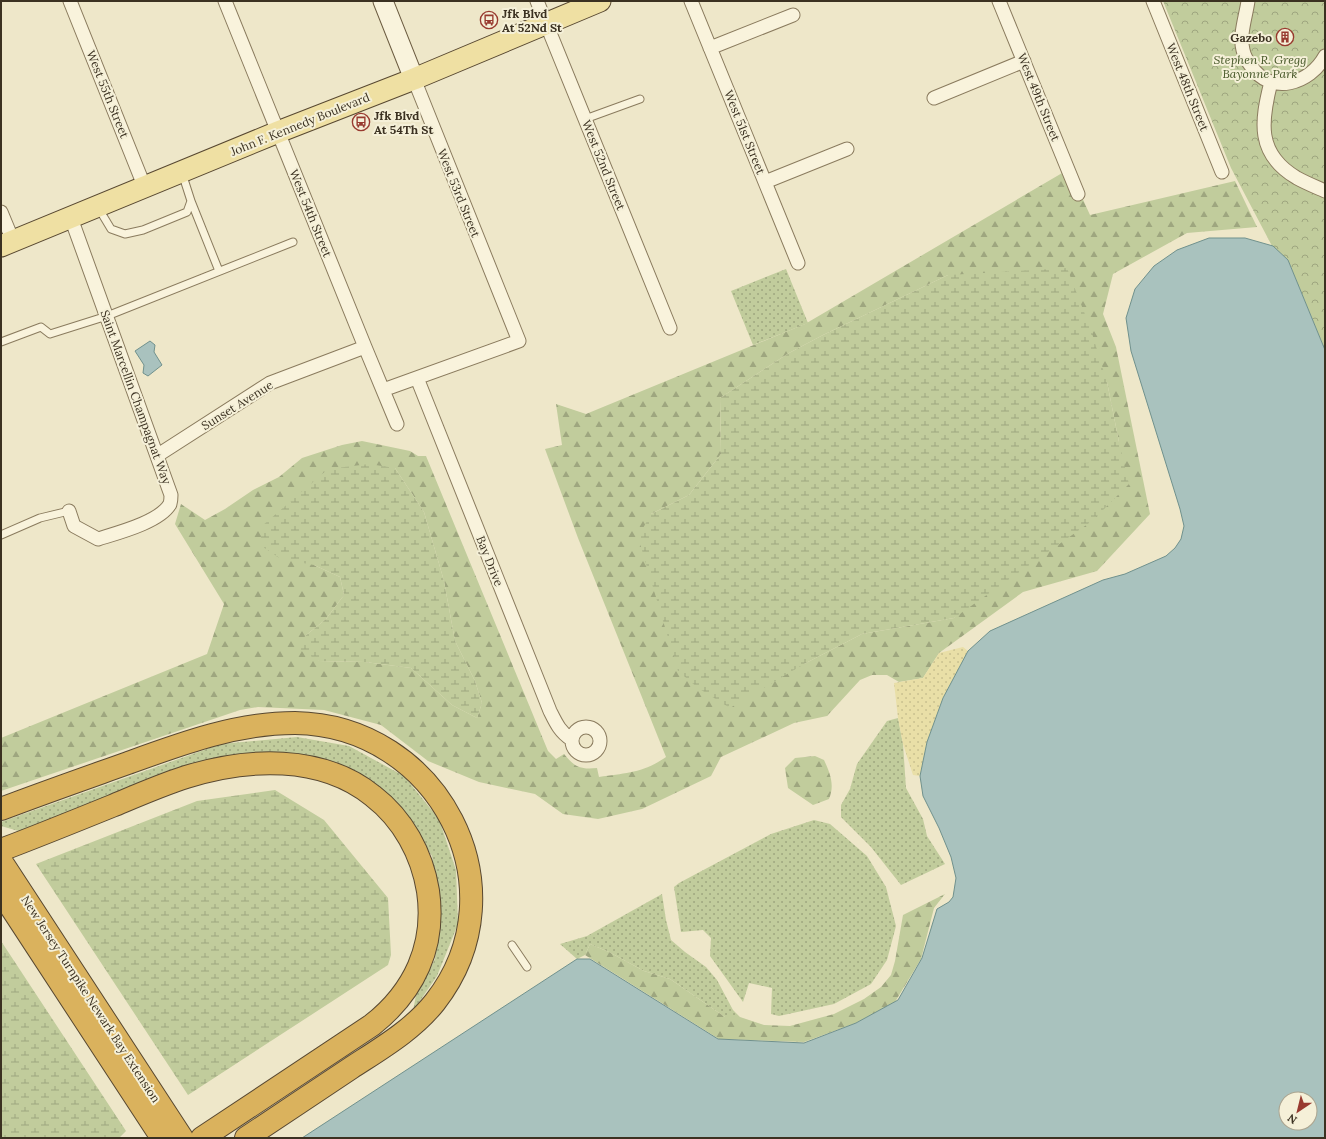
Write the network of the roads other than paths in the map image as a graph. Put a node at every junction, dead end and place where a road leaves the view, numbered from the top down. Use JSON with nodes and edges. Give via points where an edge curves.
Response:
{"nodes":[{"id":1,"x":70,"y":1,"type":"edge"},
{"id":2,"x":225,"y":1,"type":"edge"},
{"id":3,"x":383,"y":1,"type":"edge"},
{"id":4,"x":537,"y":1,"type":"edge"},
{"id":5,"x":600,"y":1,"type":"edge"},
{"id":6,"x":691,"y":1,"type":"edge"},
{"id":7,"x":999,"y":1,"type":"edge"},
{"id":8,"x":1153,"y":1,"type":"edge"},
{"id":9,"x":1248,"y":1,"type":"edge"},
{"id":10,"x":793,"y":15,"type":"dead end"},
{"id":11,"x":546,"y":23,"type":"junction"},
{"id":12,"x":710,"y":48,"type":"junction"},
{"id":13,"x":1325,"y":56,"type":"edge"},
{"id":14,"x":1024,"y":60,"type":"junction"},
{"id":15,"x":414,"y":79,"type":"junction"},
{"id":16,"x":1271,"y":82,"type":"junction"},
{"id":17,"x":934,"y":98,"type":"dead end"},
{"id":18,"x":640,"y":99,"type":"dead end"},
{"id":19,"x":585,"y":119,"type":"junction"},
{"id":20,"x":278,"y":132,"type":"junction"},
{"id":21,"x":847,"y":149,"type":"dead end"},
{"id":22,"x":182,"y":172,"type":"junction"},
{"id":23,"x":1222,"y":172,"type":"dead end"},
{"id":24,"x":765,"y":182,"type":"junction"},
{"id":25,"x":145,"y":188,"type":"junction"},
{"id":26,"x":1325,"y":191,"type":"edge"},
{"id":27,"x":1078,"y":194,"type":"dead end"},
{"id":28,"x":190,"y":201,"type":"junction"},
{"id":29,"x":98,"y":207,"type":"junction"},
{"id":30,"x":1,"y":212,"type":"edge"},
{"id":31,"x":71,"y":218,"type":"junction"},
{"id":32,"x":293,"y":242,"type":"dead end"},
{"id":33,"x":7,"y":244,"type":"edge"},
{"id":34,"x":798,"y":263,"type":"dead end"},
{"id":35,"x":219,"y":271,"type":"junction"},
{"id":36,"x":107,"y":316,"type":"junction"},
{"id":37,"x":670,"y":328,"type":"dead end"},
{"id":38,"x":1,"y":342,"type":"edge"},
{"id":39,"x":365,"y":347,"type":"junction"},
{"id":40,"x":417,"y":378,"type":"junction"},
{"id":41,"x":383,"y":390,"type":"junction"},
{"id":42,"x":397,"y":424,"type":"dead end"},
{"id":43,"x":158,"y":455,"type":"junction"},
{"id":44,"x":69,"y":511,"type":"joint"},
{"id":45,"x":1,"y":535,"type":"edge"},
{"id":46,"x":571,"y":739,"type":"dead end"},
{"id":47,"x":1,"y":808,"type":"edge"},
{"id":48,"x":1,"y":850,"type":"edge"},
{"id":49,"x":1,"y":861,"type":"edge"},
{"id":50,"x":1,"y":892,"type":"edge"},
{"id":51,"x":512,"y":945,"type":"dead end"},
{"id":52,"x":527,"y":967,"type":"dead end"},
{"id":53,"x":162,"y":1138,"type":"edge"},
{"id":54,"x":182,"y":1138,"type":"edge"},
{"id":55,"x":202,"y":1138,"type":"edge"},
{"id":56,"x":246,"y":1138,"type":"edge"}],
"edges":[{"from":1,"to":25,"type":"street","name":"West 55th Street"},
{"from":2,"to":20,"type":"street","name":"West 54th Street"},
{"from":3,"to":15,"type":"street","name":"West 53rd Street"},
{"from":4,"to":11,"type":"street","name":"West 52nd Street"},
{"from":5,"to":11,"type":"main road","name":"John F. Kennedy Boulevard"},
{"from":6,"to":12,"type":"street","name":"West 51st Street"},
{"from":7,"to":14,"type":"street","name":"West 49th Street"},
{"from":8,"to":23,"type":"street","name":"West 48th Street"},
{"from":9,"to":16,"type":"street","via":[[1242,49],[1254,71]]},
{"from":10,"to":12,"type":"street"},
{"from":11,"to":15,"type":"main road","name":"John F. Kennedy Boulevard"},
{"from":11,"to":19,"type":"street","name":"West 52nd Street"},
{"from":12,"to":24,"type":"street","name":"West 51st Street"},
{"from":13,"to":16,"type":"street","via":[[1317,68],[1301,80],[1281,84]]},
{"from":14,"to":17,"type":"street"},
{"from":14,"to":27,"type":"street","name":"West 49th Street"},
{"from":15,"to":20,"type":"main road","name":"John F. Kennedy Boulevard"},
{"from":15,"to":40,"type":"street","name":"West 53rd Street","via":[[519,341]]},
{"from":16,"to":26,"type":"street","via":[[1264,108],[1263,128],[1273,158],[1297,178]]},
{"from":18,"to":19,"type":"lane"},
{"from":19,"to":37,"type":"street","name":"West 52nd Street"},
{"from":20,"to":22,"type":"main road","name":"John F. Kennedy Boulevard"},
{"from":20,"to":39,"type":"street","name":"West 54th Street"},
{"from":21,"to":24,"type":"street"},
{"from":22,"to":25,"type":"main road","name":"John F. Kennedy Boulevard"},
{"from":22,"to":28,"type":"lane"},
{"from":24,"to":34,"type":"street","name":"West 51st Street"},
{"from":25,"to":29,"type":"main road","name":"John F. Kennedy Boulevard"},
{"from":28,"to":29,"type":"lane","via":[[187,212],[143,230],[125,234],[111,229]]},
{"from":28,"to":35,"type":"lane"},
{"from":29,"to":31,"type":"main road","name":"John F. Kennedy Boulevard"},
{"from":30,"to":33,"type":"street"},
{"from":31,"to":33,"type":"main road","name":"John F. Kennedy Boulevard"},
{"from":31,"to":36,"type":"street","name":"Saint Marcellin Champagnat Way"},
{"from":32,"to":35,"type":"lane"},
{"from":35,"to":36,"type":"lane"},
{"from":36,"to":38,"type":"lane","via":[[50,334],[41,327]]},
{"from":36,"to":43,"type":"street","name":"Saint Marcellin Champagnat Way"},
{"from":39,"to":41,"type":"street","name":"West 54th Street"},
{"from":39,"to":43,"type":"street","name":"Sunset Avenue","via":[[270,383]]},
{"from":40,"to":41,"type":"street"},
{"from":40,"to":46,"type":"street","name":"Bay Drive","via":[[550,711],[557,726]]},
{"from":41,"to":42,"type":"street","name":"West 54th Street"},
{"from":43,"to":44,"type":"street","name":"Saint Marcellin Champagnat Way","via":[[171,495],[165,511],[154,520],[98,539],[74,526]]},
{"from":44,"to":45,"type":"lane","via":[[40,518]]},
{"from":47,"to":56,"type":"highway","via":[[207,736],[241,728],[285,724],[329,727],[370,740],[407,763],[437,795],[458,834],[470,879],[467,933],[449,981],[434,1004],[405,1031]]},
{"from":48,"to":55,"type":"highway","via":[[174,781],[250,764],[300,765],[339,776],[369,792],[386,806],[400,823],[421,863],[429,902],[426,941],[411,983],[390,1010],[372,1025]]},
{"from":49,"to":54,"type":"highway","name":"New Jersey Turnpike Newark Bay Extension"},
{"from":50,"to":53,"type":"highway","name":"New Jersey Turnpike Newark Bay Extension"},
{"from":51,"to":52,"type":"lane"}]}
